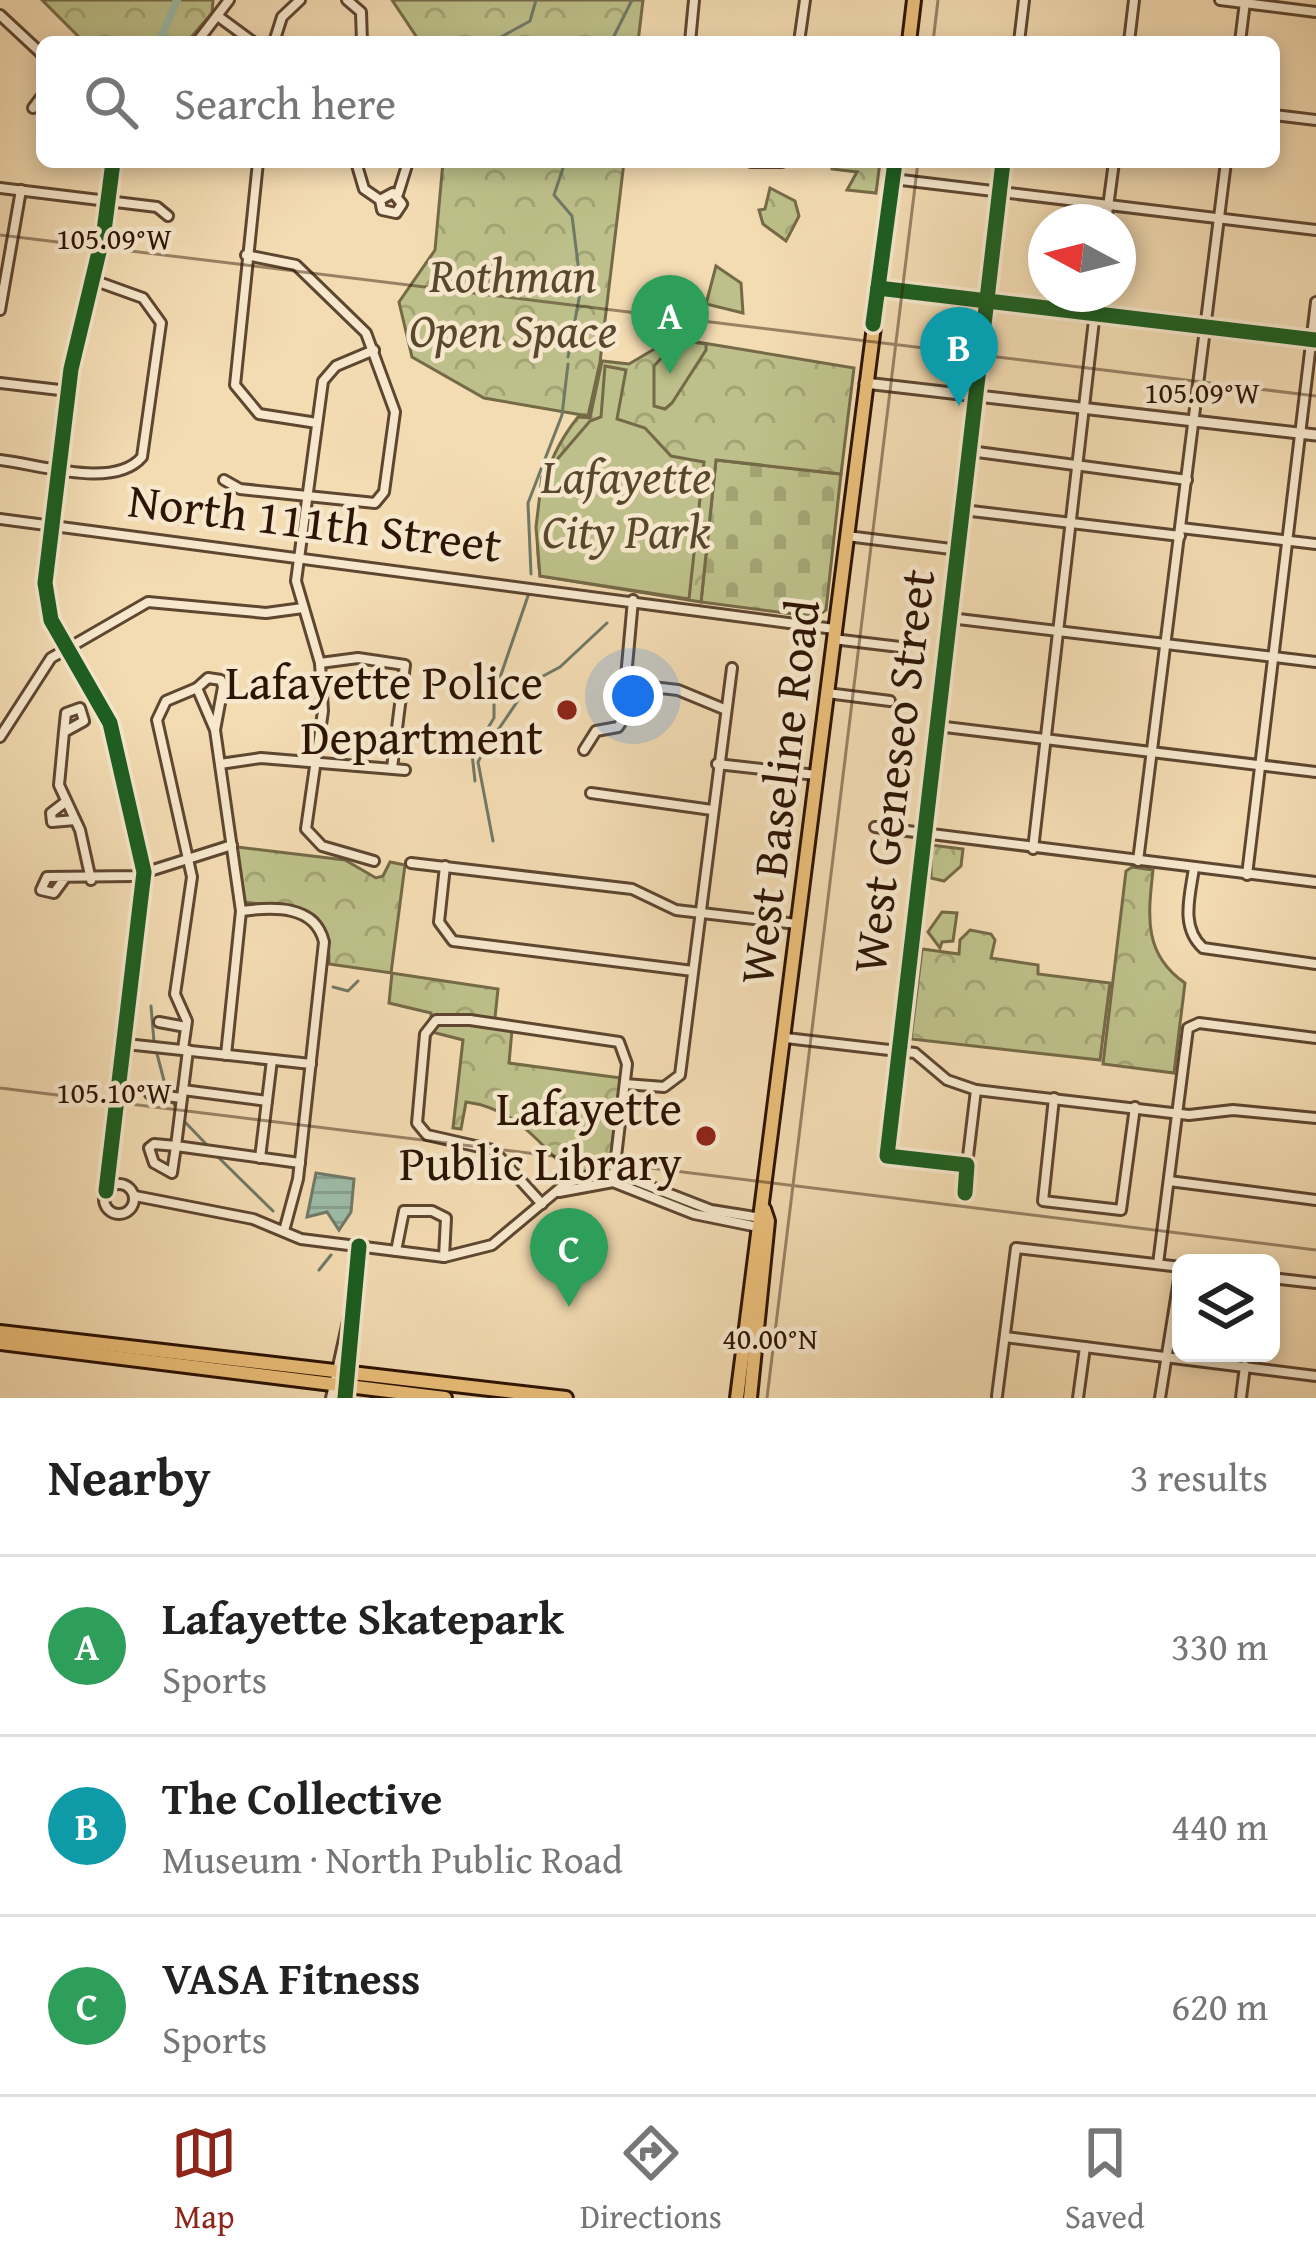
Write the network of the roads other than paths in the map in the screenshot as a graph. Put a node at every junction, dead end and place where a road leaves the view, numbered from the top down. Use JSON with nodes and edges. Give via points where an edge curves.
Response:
{"nodes":[{"id":1,"x":229,"y":0,"type":"edge"},
{"id":2,"x":300,"y":0,"type":"edge"},
{"id":3,"x":347,"y":0,"type":"edge"},
{"id":4,"x":694,"y":0,"type":"edge"},
{"id":5,"x":805,"y":0,"type":"edge"},
{"id":6,"x":914,"y":0,"type":"edge"},
{"id":7,"x":1024,"y":0,"type":"edge"},
{"id":8,"x":1134,"y":0,"type":"edge"},
{"id":9,"x":1220,"y":0,"type":"edge"},
{"id":10,"x":1245,"y":2,"type":"edge"},
{"id":11,"x":1316,"y":11,"type":"edge"},
{"id":12,"x":0,"y":15,"type":"edge"},
{"id":13,"x":219,"y":17,"type":"junction"},
{"id":14,"x":202,"y":36,"type":"edge"},
{"id":15,"x":245,"y":36,"type":"edge"},
{"id":16,"x":276,"y":36,"type":"edge"},
{"id":17,"x":362,"y":36,"type":"edge"},
{"id":18,"x":691,"y":36,"type":"edge"},
{"id":19,"x":800,"y":36,"type":"edge"},
{"id":20,"x":910,"y":36,"type":"edge"},
{"id":21,"x":1020,"y":36,"type":"edge"},
{"id":22,"x":1130,"y":36,"type":"edge"},
{"id":23,"x":1241,"y":36,"type":"edge"},
{"id":24,"x":36,"y":48,"type":"edge"},
{"id":25,"x":36,"y":104,"type":"edge"},
{"id":26,"x":33,"y":108,"type":"dead end"},
{"id":27,"x":1280,"y":117,"type":"edge"},
{"id":28,"x":1316,"y":120,"type":"edge"},
{"id":29,"x":112,"y":168,"type":"edge"},
{"id":30,"x":257,"y":168,"type":"edge"},
{"id":31,"x":358,"y":168,"type":"edge"},
{"id":32,"x":406,"y":168,"type":"edge"},
{"id":33,"x":894,"y":168,"type":"edge"},
{"id":34,"x":1002,"y":168,"type":"edge"},
{"id":35,"x":1113,"y":168,"type":"edge"},
{"id":36,"x":1225,"y":168,"type":"edge"},
{"id":37,"x":892,"y":179,"type":"junction"},
{"id":38,"x":0,"y":188,"type":"edge"},
{"id":39,"x":21,"y":190,"type":"junction"},
{"id":40,"x":999,"y":192,"type":"junction"},
{"id":41,"x":398,"y":195,"type":"junction"},
{"id":42,"x":380,"y":200,"type":"junction"},
{"id":43,"x":109,"y":201,"type":"junction"},
{"id":44,"x":1100,"y":204,"type":"edge"},
{"id":45,"x":1108,"y":204,"type":"edge"},
{"id":46,"x":1136,"y":208,"type":"edge"},
{"id":47,"x":168,"y":216,"type":"dead end"},
{"id":48,"x":1219,"y":218,"type":"junction"},
{"id":49,"x":1316,"y":230,"type":"edge"},
{"id":50,"x":246,"y":255,"type":"junction"},
{"id":51,"x":93,"y":280,"type":"junction"},
{"id":52,"x":878,"y":288,"type":"junction"},
{"id":53,"x":986,"y":300,"type":"junction"},
{"id":54,"x":1316,"y":302,"type":"edge"},
{"id":55,"x":0,"y":310,"type":"edge"},
{"id":56,"x":1095,"y":314,"type":"junction"},
{"id":57,"x":1205,"y":326,"type":"junction"},
{"id":58,"x":1314,"y":340,"type":"edge"},
{"id":59,"x":374,"y":350,"type":"junction"},
{"id":60,"x":0,"y":383,"type":"edge"},
{"id":61,"x":865,"y":383,"type":"junction"},
{"id":62,"x":68,"y":391,"type":"junction"},
{"id":63,"x":975,"y":395,"type":"junction"},
{"id":64,"x":1084,"y":408,"type":"junction"},
{"id":65,"x":1195,"y":420,"type":"junction"},
{"id":66,"x":317,"y":423,"type":"junction"},
{"id":67,"x":1300,"y":433,"type":"junction"},
{"id":68,"x":1316,"y":435,"type":"edge"},
{"id":69,"x":970,"y":451,"type":"junction"},
{"id":70,"x":0,"y":460,"type":"edge"},
{"id":71,"x":1078,"y":466,"type":"junction"},
{"id":72,"x":60,"y":467,"type":"junction"},
{"id":73,"x":224,"y":479,"type":"dead end"},
{"id":74,"x":1187,"y":480,"type":"junction"},
{"id":75,"x":307,"y":497,"type":"junction"},
{"id":76,"x":963,"y":510,"type":"junction"},
{"id":77,"x":0,"y":519,"type":"edge"},
{"id":78,"x":1072,"y":524,"type":"junction"},
{"id":79,"x":52,"y":525,"type":"junction"},
{"id":80,"x":1181,"y":532,"type":"junction"},
{"id":81,"x":847,"y":536,"type":"junction"},
{"id":82,"x":1287,"y":540,"type":"junction"},
{"id":83,"x":1316,"y":544,"type":"edge"},
{"id":84,"x":958,"y":550,"type":"junction"},
{"id":85,"x":298,"y":557,"type":"junction"},
{"id":86,"x":633,"y":600,"type":"junction"},
{"id":87,"x":303,"y":608,"type":"junction"},
{"id":88,"x":950,"y":618,"type":"junction"},
{"id":89,"x":1058,"y":631,"type":"junction"},
{"id":90,"x":834,"y":634,"type":"junction"},
{"id":91,"x":1166,"y":644,"type":"junction"},
{"id":92,"x":900,"y":647,"type":"dead end"},
{"id":93,"x":66,"y":648,"type":"junction"},
{"id":94,"x":1273,"y":657,"type":"junction"},
{"id":95,"x":1316,"y":662,"type":"edge"},
{"id":96,"x":320,"y":663,"type":"junction"},
{"id":97,"x":732,"y":668,"type":"dead end"},
{"id":98,"x":626,"y":684,"type":"junction"},
{"id":99,"x":197,"y":688,"type":"junction"},
{"id":100,"x":827,"y":693,"type":"junction"},
{"id":101,"x":890,"y":701,"type":"dead end"},
{"id":102,"x":724,"y":709,"type":"junction"},
{"id":103,"x":0,"y":713,"type":"edge"},
{"id":104,"x":10,"y":720,"type":"junction"},
{"id":105,"x":937,"y":726,"type":"junction"},
{"id":106,"x":215,"y":730,"type":"junction"},
{"id":107,"x":64,"y":732,"type":"dead end"},
{"id":108,"x":0,"y":736,"type":"edge"},
{"id":109,"x":1045,"y":739,"type":"junction"},
{"id":110,"x":584,"y":750,"type":"dead end"},
{"id":111,"x":1152,"y":752,"type":"junction"},
{"id":112,"x":220,"y":764,"type":"junction"},
{"id":113,"x":317,"y":764,"type":"junction"},
{"id":114,"x":717,"y":764,"type":"junction"},
{"id":115,"x":1260,"y":765,"type":"junction"},
{"id":116,"x":392,"y":768,"type":"junction"},
{"id":117,"x":405,"y":770,"type":"dead end"},
{"id":118,"x":1316,"y":772,"type":"edge"},
{"id":119,"x":817,"y":775,"type":"junction"},
{"id":120,"x":590,"y":793,"type":"dead end"},
{"id":121,"x":64,"y":802,"type":"junction"},
{"id":122,"x":712,"y":810,"type":"junction"},
{"id":123,"x":75,"y":820,"type":"junction"},
{"id":124,"x":874,"y":827,"type":"dead end"},
{"id":125,"x":924,"y":835,"type":"junction"},
{"id":126,"x":232,"y":845,"type":"junction"},
{"id":127,"x":1033,"y":849,"type":"junction"},
{"id":128,"x":190,"y":858,"type":"junction"},
{"id":129,"x":374,"y":861,"type":"dead end"},
{"id":130,"x":1138,"y":861,"type":"junction"},
{"id":131,"x":410,"y":863,"type":"dead end"},
{"id":132,"x":446,"y":866,"type":"junction"},
{"id":133,"x":1194,"y":868,"type":"junction"},
{"id":134,"x":144,"y":872,"type":"junction"},
{"id":135,"x":1247,"y":875,"type":"junction"},
{"id":136,"x":65,"y":878,"type":"dead end"},
{"id":137,"x":91,"y":880,"type":"junction"},
{"id":138,"x":1316,"y":883,"type":"edge"},
{"id":139,"x":241,"y":910,"type":"junction"},
{"id":140,"x":700,"y":913,"type":"junction"},
{"id":141,"x":800,"y":924,"type":"junction"},
{"id":142,"x":1316,"y":964,"type":"edge"},
{"id":143,"x":693,"y":970,"type":"junction"},
{"id":144,"x":159,"y":1022,"type":"dead end"},
{"id":145,"x":186,"y":1027,"type":"junction"},
{"id":146,"x":1316,"y":1038,"type":"edge"},
{"id":147,"x":786,"y":1039,"type":"junction"},
{"id":148,"x":126,"y":1044,"type":"junction"},
{"id":149,"x":186,"y":1050,"type":"junction"},
{"id":150,"x":899,"y":1051,"type":"junction"},
{"id":151,"x":226,"y":1054,"type":"junction"},
{"id":152,"x":272,"y":1060,"type":"junction"},
{"id":153,"x":311,"y":1064,"type":"junction"},
{"id":154,"x":625,"y":1084,"type":"junction"},
{"id":155,"x":976,"y":1090,"type":"junction"},
{"id":156,"x":150,"y":1094,"type":"dead end"},
{"id":157,"x":183,"y":1094,"type":"junction"},
{"id":158,"x":1054,"y":1098,"type":"junction"},
{"id":159,"x":267,"y":1101,"type":"junction"},
{"id":160,"x":1135,"y":1107,"type":"junction"},
{"id":161,"x":1177,"y":1112,"type":"junction"},
{"id":162,"x":1316,"y":1118,"type":"edge"},
{"id":163,"x":176,"y":1146,"type":"junction"},
{"id":164,"x":112,"y":1156,"type":"junction"},
{"id":165,"x":260,"y":1158,"type":"junction"},
{"id":166,"x":299,"y":1163,"type":"junction"},
{"id":167,"x":968,"y":1166,"type":"junction"},
{"id":168,"x":614,"y":1178,"type":"junction"},
{"id":169,"x":1169,"y":1181,"type":"junction"},
{"id":170,"x":123,"y":1184,"type":"junction"},
{"id":171,"x":106,"y":1191,"type":"junction"},
{"id":172,"x":965,"y":1193,"type":"dead end"},
{"id":173,"x":1316,"y":1200,"type":"edge"},
{"id":174,"x":134,"y":1201,"type":"junction"},
{"id":175,"x":542,"y":1204,"type":"junction"},
{"id":176,"x":763,"y":1221,"type":"junction"},
{"id":177,"x":284,"y":1231,"type":"junction"},
{"id":178,"x":359,"y":1246,"type":"junction"},
{"id":179,"x":396,"y":1251,"type":"junction"},
{"id":180,"x":444,"y":1257,"type":"junction"},
{"id":181,"x":1158,"y":1264,"type":"junction"},
{"id":182,"x":1172,"y":1266,"type":"edge"},
{"id":183,"x":1280,"y":1279,"type":"edge"},
{"id":184,"x":1316,"y":1283,"type":"edge"},
{"id":185,"x":0,"y":1332,"type":"edge"},
{"id":186,"x":1172,"y":1334,"type":"edge"},
{"id":187,"x":1005,"y":1337,"type":"junction"},
{"id":188,"x":0,"y":1343,"type":"edge"},
{"id":189,"x":1085,"y":1347,"type":"junction"},
{"id":190,"x":1169,"y":1357,"type":"junction"},
{"id":191,"x":1245,"y":1366,"type":"junction"},
{"id":192,"x":1316,"y":1376,"type":"edge"},
{"id":193,"x":339,"y":1385,"type":"edge"},
{"id":194,"x":744,"y":1395,"type":"edge"},
{"id":195,"x":997,"y":1396,"type":"edge"},
{"id":196,"x":445,"y":1398,"type":"edge"},
{"id":197,"x":566,"y":1398,"type":"edge"},
{"id":198,"x":1078,"y":1398,"type":"edge"},
{"id":199,"x":1160,"y":1398,"type":"edge"},
{"id":200,"x":1241,"y":1398,"type":"edge"}],
"edges":[{"from":1,"to":13,"type":"street"},
{"from":2,"to":16,"type":"street"},
{"from":3,"to":17,"type":"street","via":[[361,12]]},
{"from":4,"to":18,"type":"street"},
{"from":5,"to":19,"type":"street"},
{"from":6,"to":20,"type":"main road"},
{"from":7,"to":21,"type":"street"},
{"from":8,"to":22,"type":"street"},
{"from":9,"to":10,"type":"street"},
{"from":10,"to":11,"type":"street"},
{"from":10,"to":23,"type":"street"},
{"from":12,"to":24,"type":"street"},
{"from":13,"to":14,"type":"street"},
{"from":13,"to":15,"type":"street"},
{"from":25,"to":26,"type":"street"},
{"from":27,"to":28,"type":"street"},
{"from":29,"to":43,"type":"street"},
{"from":30,"to":50,"type":"street"},
{"from":31,"to":42,"type":"street","via":[[364,189]]},
{"from":32,"to":41,"type":"street"},
{"from":33,"to":37,"type":"main road","name":"West Baseline Road"},
{"from":34,"to":40,"type":"street","name":"West Geneseo Street"},
{"from":35,"to":45,"type":"street"},
{"from":36,"to":48,"type":"street"},
{"from":37,"to":40,"type":"street"},
{"from":37,"to":52,"type":"main road","name":"West Baseline Road"},
{"from":38,"to":39,"type":"street"},
{"from":39,"to":43,"type":"street"},
{"from":39,"to":55,"type":"street"},
{"from":40,"to":44,"type":"street"},
{"from":40,"to":53,"type":"street","name":"West Geneseo Street"},
{"from":41,"to":42,"type":"street"},
{"from":41,"to":42,"type":"street","via":[[396,213],[386,214]]},
{"from":43,"to":47,"type":"street"},
{"from":43,"to":51,"type":"street"},
{"from":46,"to":48,"type":"street"},
{"from":48,"to":49,"type":"street"},
{"from":48,"to":57,"type":"street"},
{"from":50,"to":59,"type":"street","via":[[296,265],[366,332]]},
{"from":50,"to":66,"type":"street","via":[[232,372],[238,394],[260,414]]},
{"from":51,"to":62,"type":"street"},
{"from":51,"to":72,"type":"street","via":[[143,298],[158,313],[145,449],[122,472]]},
{"from":52,"to":53,"type":"street"},
{"from":52,"to":61,"type":"main road","name":"West Baseline Road"},
{"from":53,"to":56,"type":"street"},
{"from":53,"to":63,"type":"street","name":"West Geneseo Street"},
{"from":54,"to":58,"type":"street"},
{"from":56,"to":57,"type":"street"},
{"from":56,"to":64,"type":"street"},
{"from":57,"to":58,"type":"street"},
{"from":57,"to":65,"type":"street"},
{"from":58,"to":67,"type":"street"},
{"from":59,"to":66,"type":"street","via":[[328,372]]},
{"from":59,"to":75,"type":"street","via":[[394,401],[384,492],[368,505]]},
{"from":60,"to":62,"type":"street"},
{"from":61,"to":63,"type":"street"},
{"from":61,"to":81,"type":"main road","name":"West Baseline Road"},
{"from":62,"to":72,"type":"street"},
{"from":63,"to":64,"type":"street"},
{"from":63,"to":69,"type":"street","name":"West Geneseo Street"},
{"from":64,"to":65,"type":"street"},
{"from":64,"to":71,"type":"street"},
{"from":65,"to":67,"type":"street"},
{"from":65,"to":74,"type":"street"},
{"from":66,"to":75,"type":"street"},
{"from":67,"to":68,"type":"street"},
{"from":67,"to":82,"type":"street"},
{"from":69,"to":71,"type":"street"},
{"from":69,"to":76,"type":"street","name":"West Geneseo Street"},
{"from":70,"to":72,"type":"street"},
{"from":71,"to":74,"type":"street"},
{"from":71,"to":78,"type":"street"},
{"from":72,"to":79,"type":"street"},
{"from":73,"to":75,"type":"street","via":[[240,489]]},
{"from":74,"to":80,"type":"street"},
{"from":75,"to":85,"type":"street"},
{"from":76,"to":78,"type":"street"},
{"from":76,"to":84,"type":"street","name":"West Geneseo Street"},
{"from":77,"to":79,"type":"street","name":"North 111th Street"},
{"from":78,"to":80,"type":"street"},
{"from":78,"to":89,"type":"street"},
{"from":79,"to":85,"type":"street","name":"North 111th Street"},
{"from":79,"to":93,"type":"street","via":[[46,600]]},
{"from":80,"to":82,"type":"street"},
{"from":80,"to":91,"type":"street"},
{"from":81,"to":84,"type":"street"},
{"from":81,"to":90,"type":"main road","name":"West Baseline Road"},
{"from":82,"to":83,"type":"street"},
{"from":82,"to":94,"type":"street"},
{"from":84,"to":88,"type":"street","name":"West Geneseo Street"},
{"from":85,"to":86,"type":"street","name":"North 111th Street"},
{"from":85,"to":87,"type":"street"},
{"from":86,"to":90,"type":"street","name":"North 111th Street"},
{"from":86,"to":98,"type":"street"},
{"from":87,"to":93,"type":"street","via":[[266,614],[148,602]]},
{"from":87,"to":96,"type":"street"},
{"from":88,"to":89,"type":"street"},
{"from":88,"to":105,"type":"street","name":"West Geneseo Street"},
{"from":89,"to":91,"type":"street"},
{"from":89,"to":109,"type":"street"},
{"from":90,"to":92,"type":"street","name":"North 111th Street"},
{"from":90,"to":100,"type":"main road","name":"West Baseline Road"},
{"from":91,"to":94,"type":"street"},
{"from":91,"to":111,"type":"street"},
{"from":93,"to":104,"type":"street","via":[[37,672]]},
{"from":93,"to":134,"type":"street","via":[[110,723]]},
{"from":94,"to":95,"type":"street"},
{"from":94,"to":115,"type":"street"},
{"from":96,"to":113,"type":"street"},
{"from":96,"to":116,"type":"street","via":[[405,665]]},
{"from":97,"to":102,"type":"street"},
{"from":98,"to":102,"type":"street","via":[[678,690]]},
{"from":98,"to":110,"type":"street","via":[[618,728],[596,731]]},
{"from":99,"to":106,"type":"street"},
{"from":99,"to":106,"type":"street","via":[[220,680]]},
{"from":99,"to":128,"type":"street","via":[[166,701],[157,720]]},
{"from":100,"to":101,"type":"street"},
{"from":100,"to":119,"type":"main road","name":"West Baseline Road"},
{"from":102,"to":114,"type":"street"},
{"from":103,"to":104,"type":"street"},
{"from":104,"to":108,"type":"street"},
{"from":105,"to":109,"type":"street"},
{"from":105,"to":125,"type":"street","name":"West Geneseo Street"},
{"from":106,"to":112,"type":"street"},
{"from":107,"to":121,"type":"street"},
{"from":109,"to":111,"type":"street"},
{"from":109,"to":127,"type":"street"},
{"from":111,"to":115,"type":"street"},
{"from":111,"to":130,"type":"street"},
{"from":112,"to":113,"type":"street"},
{"from":112,"to":126,"type":"street"},
{"from":113,"to":116,"type":"street"},
{"from":113,"to":129,"type":"street","via":[[306,808],[310,836]]},
{"from":114,"to":119,"type":"street"},
{"from":114,"to":122,"type":"street"},
{"from":115,"to":118,"type":"street"},
{"from":115,"to":135,"type":"street"},
{"from":116,"to":117,"type":"street"},
{"from":119,"to":141,"type":"main road","name":"West Baseline Road"},
{"from":120,"to":122,"type":"street"},
{"from":121,"to":123,"type":"street"},
{"from":121,"to":123,"type":"street","via":[[52,823]]},
{"from":122,"to":140,"type":"street"},
{"from":123,"to":137,"type":"street"},
{"from":124,"to":125,"type":"street"},
{"from":125,"to":127,"type":"street"},
{"from":125,"to":150,"type":"street","name":"West Geneseo Street"},
{"from":126,"to":128,"type":"street"},
{"from":126,"to":139,"type":"street"},
{"from":127,"to":130,"type":"street"},
{"from":128,"to":134,"type":"street"},
{"from":128,"to":145,"type":"street","via":[[175,994]]},
{"from":130,"to":133,"type":"street"},
{"from":131,"to":132,"type":"street"},
{"from":132,"to":140,"type":"street","via":[[632,889]]},
{"from":132,"to":143,"type":"street","via":[[439,922],[453,941]]},
{"from":133,"to":135,"type":"street"},
{"from":133,"to":142,"type":"street","via":[[1188,917],[1203,948]]},
{"from":134,"to":137,"type":"street"},
{"from":134,"to":148,"type":"street"},
{"from":135,"to":138,"type":"street"},
{"from":136,"to":137,"type":"street"},
{"from":139,"to":151,"type":"street"},
{"from":139,"to":153,"type":"street","via":[[300,913],[322,933]]},
{"from":140,"to":141,"type":"street"},
{"from":140,"to":143,"type":"street"},
{"from":141,"to":147,"type":"main road","name":"West Baseline Road"},
{"from":143,"to":154,"type":"street","via":[[680,1075],[664,1087]]},
{"from":144,"to":145,"type":"street"},
{"from":145,"to":149,"type":"street"},
{"from":146,"to":161,"type":"street","via":[[1194,1024]]},
{"from":147,"to":150,"type":"street"},
{"from":147,"to":176,"type":"main road","name":"West Baseline Road"},
{"from":148,"to":149,"type":"street"},
{"from":148,"to":164,"type":"street"},
{"from":149,"to":151,"type":"street"},
{"from":149,"to":157,"type":"street"},
{"from":150,"to":155,"type":"street"},
{"from":150,"to":167,"type":"street","name":"West Geneseo Street","via":[[887,1156]]},
{"from":151,"to":152,"type":"street"},
{"from":152,"to":153,"type":"street"},
{"from":152,"to":159,"type":"street"},
{"from":153,"to":166,"type":"street"},
{"from":154,"to":168,"type":"street"},
{"from":154,"to":175,"type":"street","via":[[625,1048],[608,1036],[445,1017],[428,1026],[415,1116],[422,1131],[493,1150]]},
{"from":155,"to":158,"type":"street"},
{"from":155,"to":167,"type":"street"},
{"from":156,"to":157,"type":"street"},
{"from":157,"to":159,"type":"street"},
{"from":157,"to":163,"type":"street"},
{"from":158,"to":160,"type":"street"},
{"from":158,"to":160,"type":"street","via":[[1043,1201],[1121,1210]]},
{"from":159,"to":165,"type":"street"},
{"from":160,"to":161,"type":"street"},
{"from":161,"to":162,"type":"street"},
{"from":161,"to":169,"type":"street"},
{"from":163,"to":163,"type":"street","via":[[149,1148],[167,1174],[172,1173]]},
{"from":163,"to":165,"type":"street"},
{"from":164,"to":170,"type":"street"},
{"from":164,"to":171,"type":"street"},
{"from":165,"to":166,"type":"street"},
{"from":166,"to":177,"type":"street"},
{"from":167,"to":172,"type":"street"},
{"from":168,"to":175,"type":"street"},
{"from":168,"to":176,"type":"street","via":[[694,1214]]},
{"from":169,"to":173,"type":"street"},
{"from":169,"to":181,"type":"street"},
{"from":170,"to":171,"type":"street"},
{"from":170,"to":174,"type":"street"},
{"from":171,"to":174,"type":"street","via":[[113,1213]]},
{"from":174,"to":177,"type":"street"},
{"from":175,"to":180,"type":"street","via":[[492,1245]]},
{"from":176,"to":194,"type":"main road","name":"West Baseline Road"},
{"from":177,"to":178,"type":"street"},
{"from":178,"to":179,"type":"street"},
{"from":178,"to":193,"type":"street"},
{"from":179,"to":180,"type":"street"},
{"from":179,"to":180,"type":"street","via":[[404,1211],[432,1211],[446,1218]]},
{"from":181,"to":182,"type":"street"},
{"from":181,"to":187,"type":"street","via":[[1019,1248]]},
{"from":183,"to":184,"type":"street"},
{"from":185,"to":193,"type":"main road"},
{"from":186,"to":190,"type":"street"},
{"from":187,"to":189,"type":"street"},
{"from":187,"to":195,"type":"street"},
{"from":188,"to":193,"type":"main road"},
{"from":189,"to":190,"type":"street"},
{"from":189,"to":198,"type":"street"},
{"from":190,"to":191,"type":"street"},
{"from":190,"to":199,"type":"street"},
{"from":191,"to":192,"type":"street"},
{"from":191,"to":200,"type":"street"},
{"from":193,"to":196,"type":"main road"},
{"from":193,"to":197,"type":"main road"}]}
